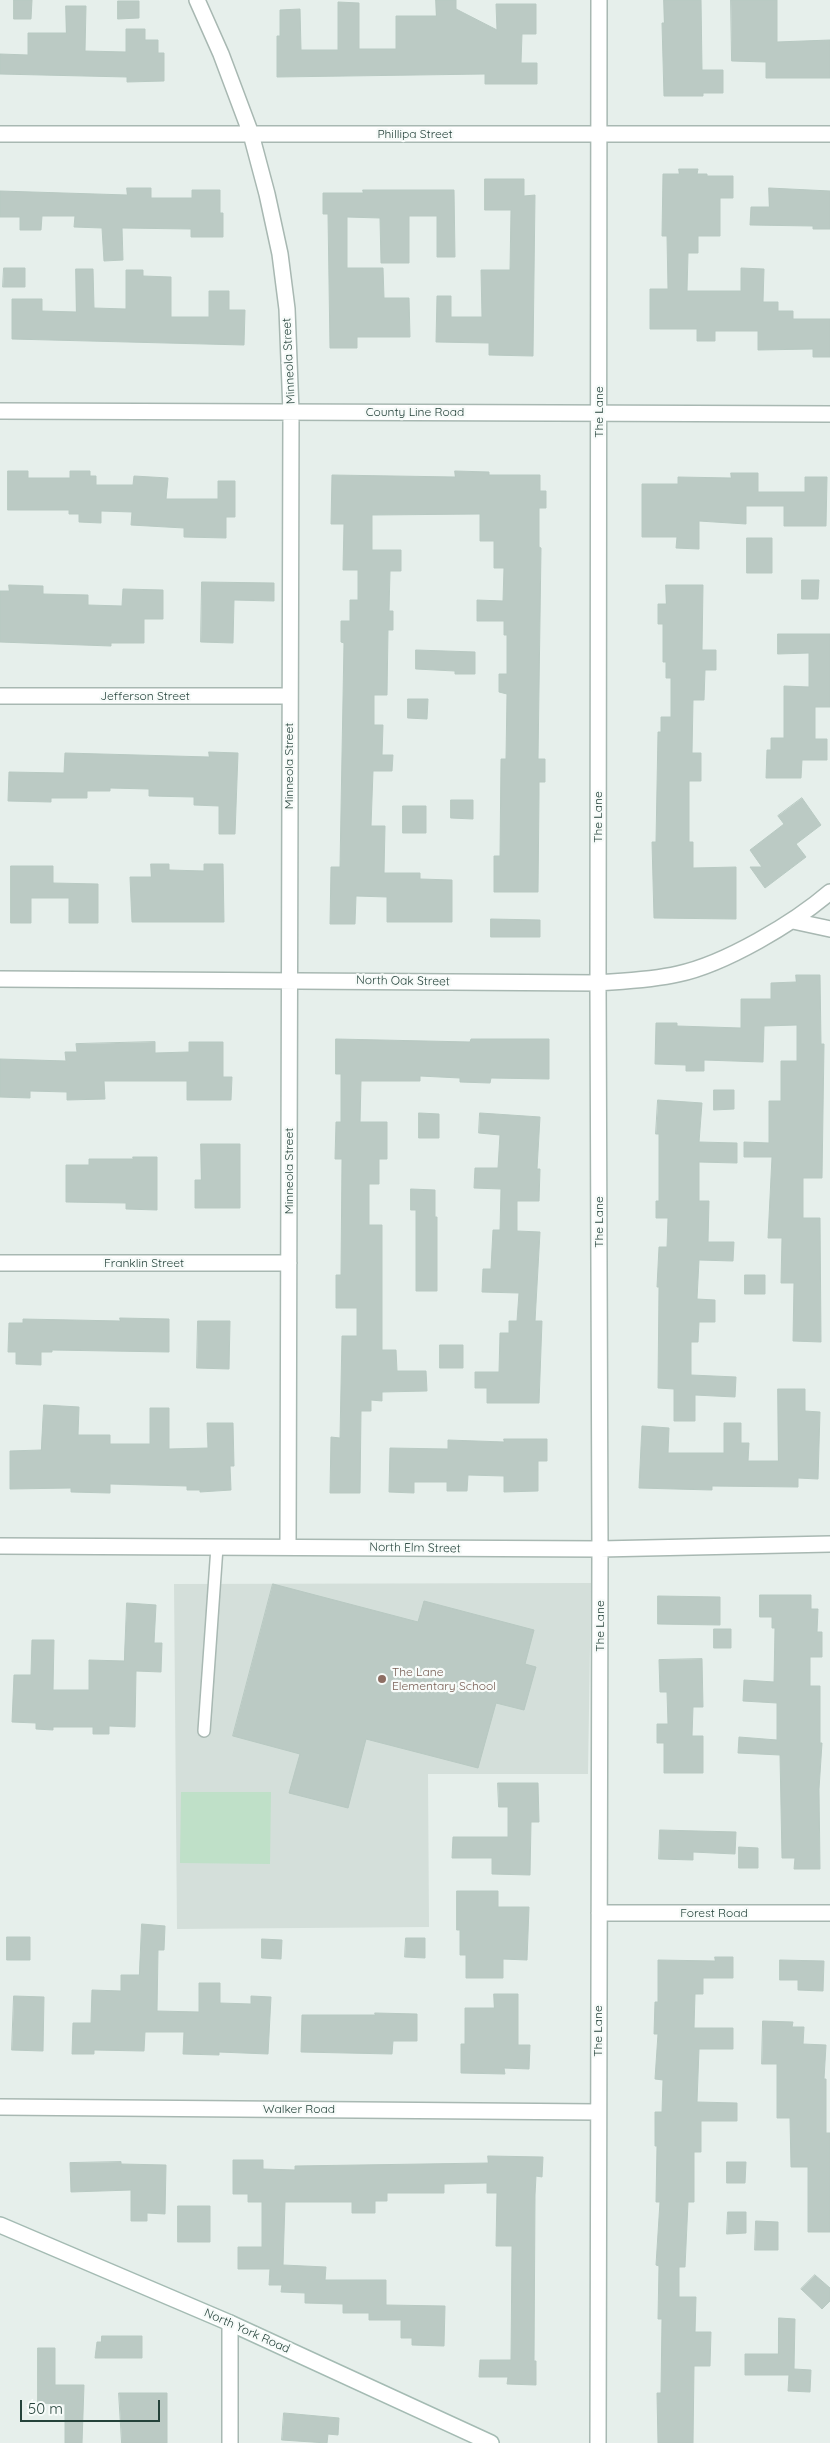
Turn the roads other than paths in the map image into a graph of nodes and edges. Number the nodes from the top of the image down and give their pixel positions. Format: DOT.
graph roads {
  1 [pos="197,0"];
  2 [pos="599,0"];
  3 [pos="0,134"];
  4 [pos="251,134"];
  5 [pos="600,134"];
  6 [pos="830,134"];
  7 [pos="0,412"];
  8 [pos="291,412"];
  9 [pos="599,413"];
  10 [pos="830,414"];
  11 [pos="0,696"];
  12 [pos="290,696"];
  13 [pos="830,892"];
  14 [pos="793,921"];
  15 [pos="830,929"];
  16 [pos="0,979"];
  17 [pos="289,979"];
  18 [pos="598,983"];
  19 [pos="0,1263"];
  20 [pos="289,1263"];
  21 [pos="830,1544"];
  22 [pos="0,1546"];
  23 [pos="288,1546"];
  24 [pos="217,1547"];
  25 [pos="600,1550"];
  26 [pos="204,1731"];
  27 [pos="599,1913"];
  28 [pos="830,1914"];
  29 [pos="0,2107"];
  30 [pos="597,2112"];
  31 [pos="0,2225"];
  32 [pos="230,2324"];
  33 [pos="230,2443"];
  34 [pos="491,2443"];
  35 [pos="598,2443"];
  1 -- 4 [label="street, Minneola Street"];
  2 -- 5 [label="street, The Lane"];
  3 -- 4 [label="street, Phillipa Street"];
  4 -- 5 [label="street, Phillipa Street"];
  4 -- 8 [label="street, Minneola Street"];
  5 -- 6 [label="street, Phillipa Street"];
  5 -- 9 [label="street, The Lane"];
  7 -- 8 [label="street, County Line Road"];
  8 -- 9 [label="street, County Line Road"];
  8 -- 12 [label="street, Minneola Street"];
  9 -- 10 [label="street, County Line Road"];
  9 -- 18 [label="street, The Lane"];
  11 -- 12 [label="street, Jefferson Street"];
  12 -- 17 [label="street, Minneola Street"];
  13 -- 14 [label="street, North Oak Street"];
  14 -- 15 [label="street"];
  14 -- 18 [label="street, North Oak Street"];
  16 -- 17 [label="street, North Oak Street"];
  17 -- 18 [label="street, North Oak Street"];
  17 -- 20 [label="street, Minneola Street"];
  18 -- 25 [label="street, The Lane"];
  19 -- 20 [label="street, Franklin Street"];
  20 -- 23 [label="street, Minneola Street"];
  21 -- 25 [label="street, North Elm Street"];
  22 -- 24 [label="street, North Elm Street"];
  23 -- 24 [label="street, North Elm Street"];
  23 -- 25 [label="street, North Elm Street"];
  24 -- 26 [label="lane"];
  25 -- 27 [label="street, The Lane"];
  27 -- 28 [label="street, Forest Road"];
  27 -- 30 [label="street, The Lane"];
  29 -- 30 [label="street, Walker Road"];
  30 -- 35 [label="street, The Lane"];
  31 -- 32 [label="street, North York Road"];
  32 -- 33 [label="street"];
  32 -- 34 [label="street, North York Road"];
}
